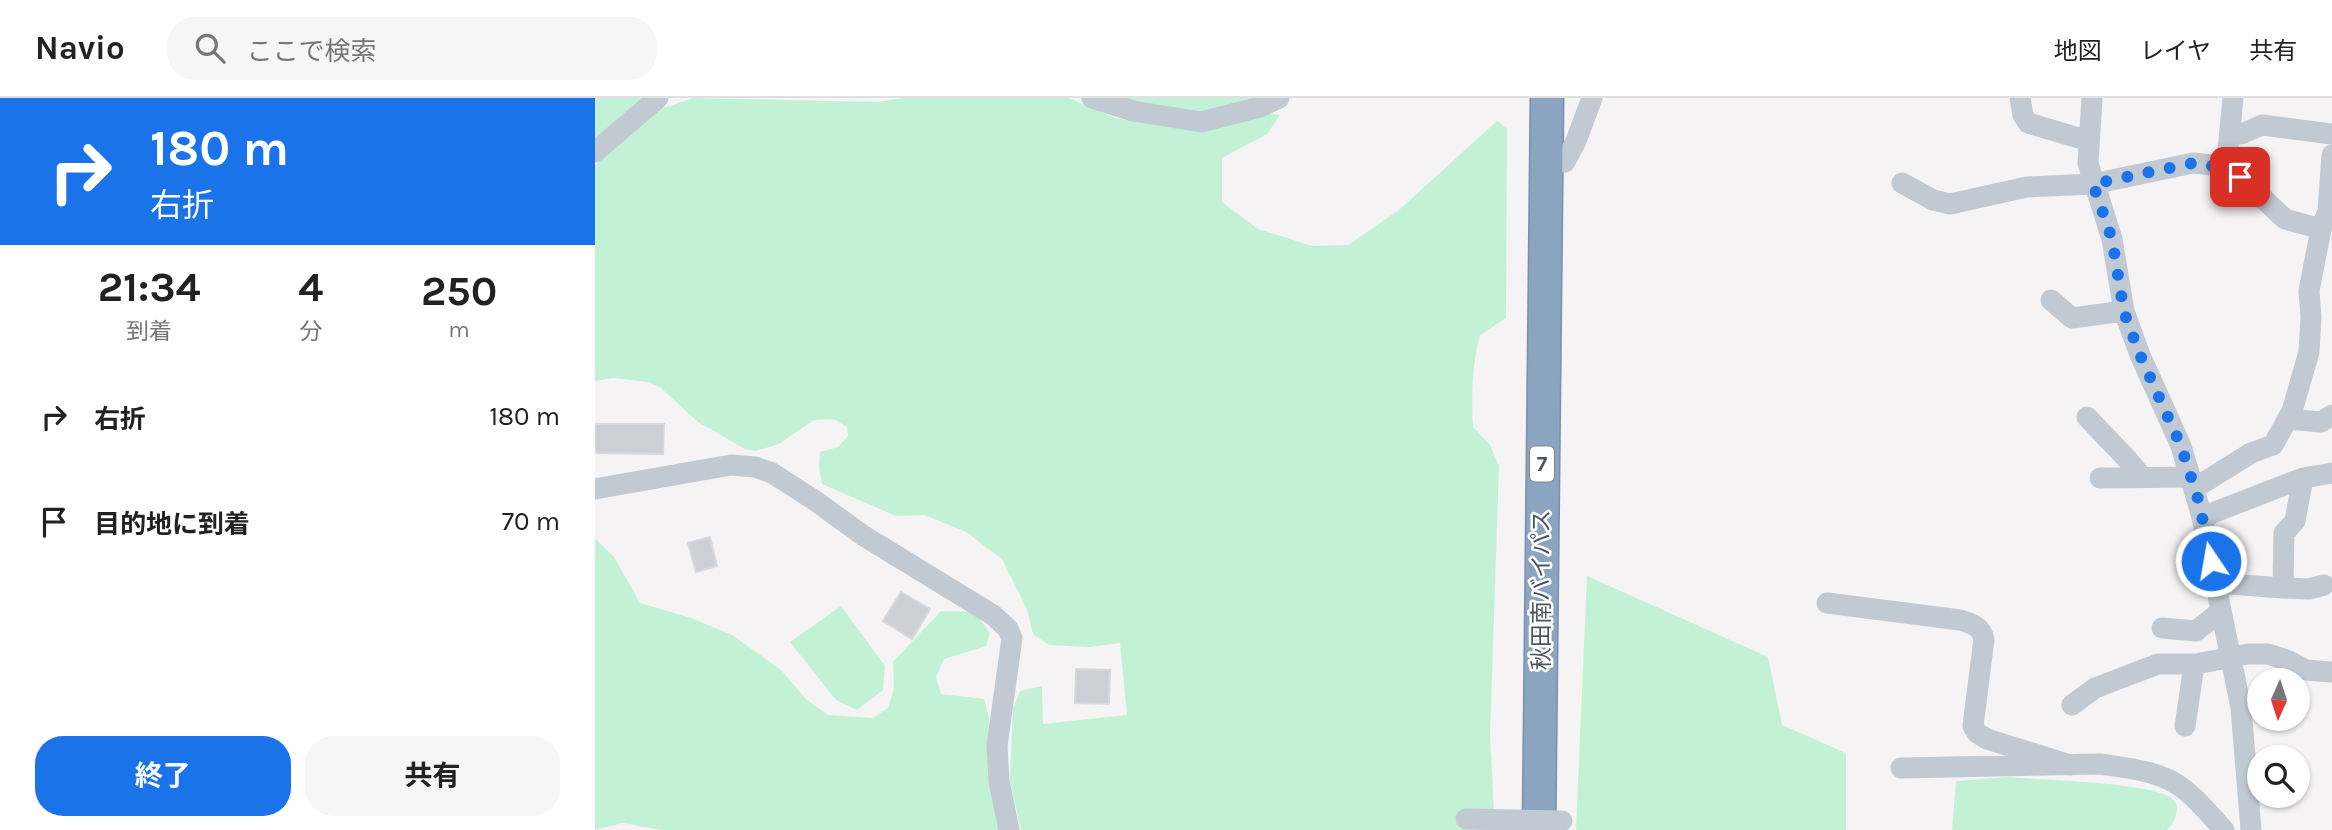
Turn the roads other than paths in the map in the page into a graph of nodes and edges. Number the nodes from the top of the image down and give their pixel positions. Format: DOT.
graph roads {
  1 [pos="658,98"];
  2 [pos="1092,98"];
  3 [pos="1279,98"];
  4 [pos="1547,98"];
  5 [pos="1592,98"];
  6 [pos="2020,98"];
  7 [pos="2092,98"];
  8 [pos="2233,98"];
  9 [pos="2332,134"];
  10 [pos="2231,135"];
  11 [pos="2089,141"];
  12 [pos="595,152"];
  13 [pos="1565,162"];
  14 [pos="2332,166"];
  15 [pos="2226,171"];
  16 [pos="1902,183"];
  17 [pos="2093,184"];
  18 [pos="2327,217"];
  19 [pos="2051,300"];
  20 [pos="2124,312"];
  21 [pos="2332,415"];
  22 [pos="2087,417"];
  23 [pos="2288,419"];
  24 [pos="2332,473"];
  25 [pos="2142,477"];
  26 [pos="2099,478"];
  27 [pos="2303,478"];
  28 [pos="2193,482"];
  29 [pos="595,489"];
  30 [pos="2202,517"];
  31 [pos="2215,583"];
  32 [pos="2324,585"];
  33 [pos="2283,588"];
  34 [pos="1827,603"];
  35 [pos="2221,611"];
  36 [pos="2162,628"];
  37 [pos="2231,658"];
  38 [pos="2196,664"];
  39 [pos="2332,672"];
  40 [pos="2072,705"];
  41 [pos="2185,726"];
  42 [pos="2070,765"];
  43 [pos="1901,768"];
  44 [pos="1467,819"];
  45 [pos="1551,825"];
  46 [pos="1009,830"];
  47 [pos="2224,830"];
  48 [pos="2251,830"];
  1 -- 12 [label="street"];
  2 -- 3 [label="street"];
  4 -- 45 [label="highway, 秋田南バイパス / 7"];
  5 -- 13 [label="street"];
  6 -- 11 [label="street"];
  7 -- 11 [label="street"];
  8 -- 10 [label="street"];
  9 -- 10 [label="street"];
  10 -- 15 [label="street"];
  11 -- 17 [label="street"];
  14 -- 18 [label="street"];
  15 -- 17 [label="street"];
  15 -- 18 [label="street"];
  16 -- 17 [label="street"];
  17 -- 20 [label="street"];
  18 -- 23 [label="street"];
  19 -- 20 [label="street"];
  20 -- 28 [label="street"];
  21 -- 23 [label="street"];
  22 -- 25 [label="street"];
  23 -- 28 [label="street"];
  24 -- 27 [label="street"];
  25 -- 26 [label="street"];
  25 -- 28 [label="street"];
  27 -- 30 [label="street"];
  27 -- 33 [label="street"];
  28 -- 30 [label="street"];
  29 -- 46 [label="street"];
  30 -- 31 [label="street"];
  31 -- 33 [label="street"];
  31 -- 35 [label="street"];
  32 -- 33 [label="street"];
  34 -- 42 [label="street"];
  35 -- 36 [label="street"];
  35 -- 37 [label="street"];
  37 -- 38 [label="street"];
  37 -- 39 [label="street"];
  37 -- 48 [label="street"];
  38 -- 40 [label="street"];
  38 -- 41 [label="street"];
  42 -- 43 [label="street"];
  42 -- 47 [label="street"];
  44 -- 45 [label="street, bridge"];
}
